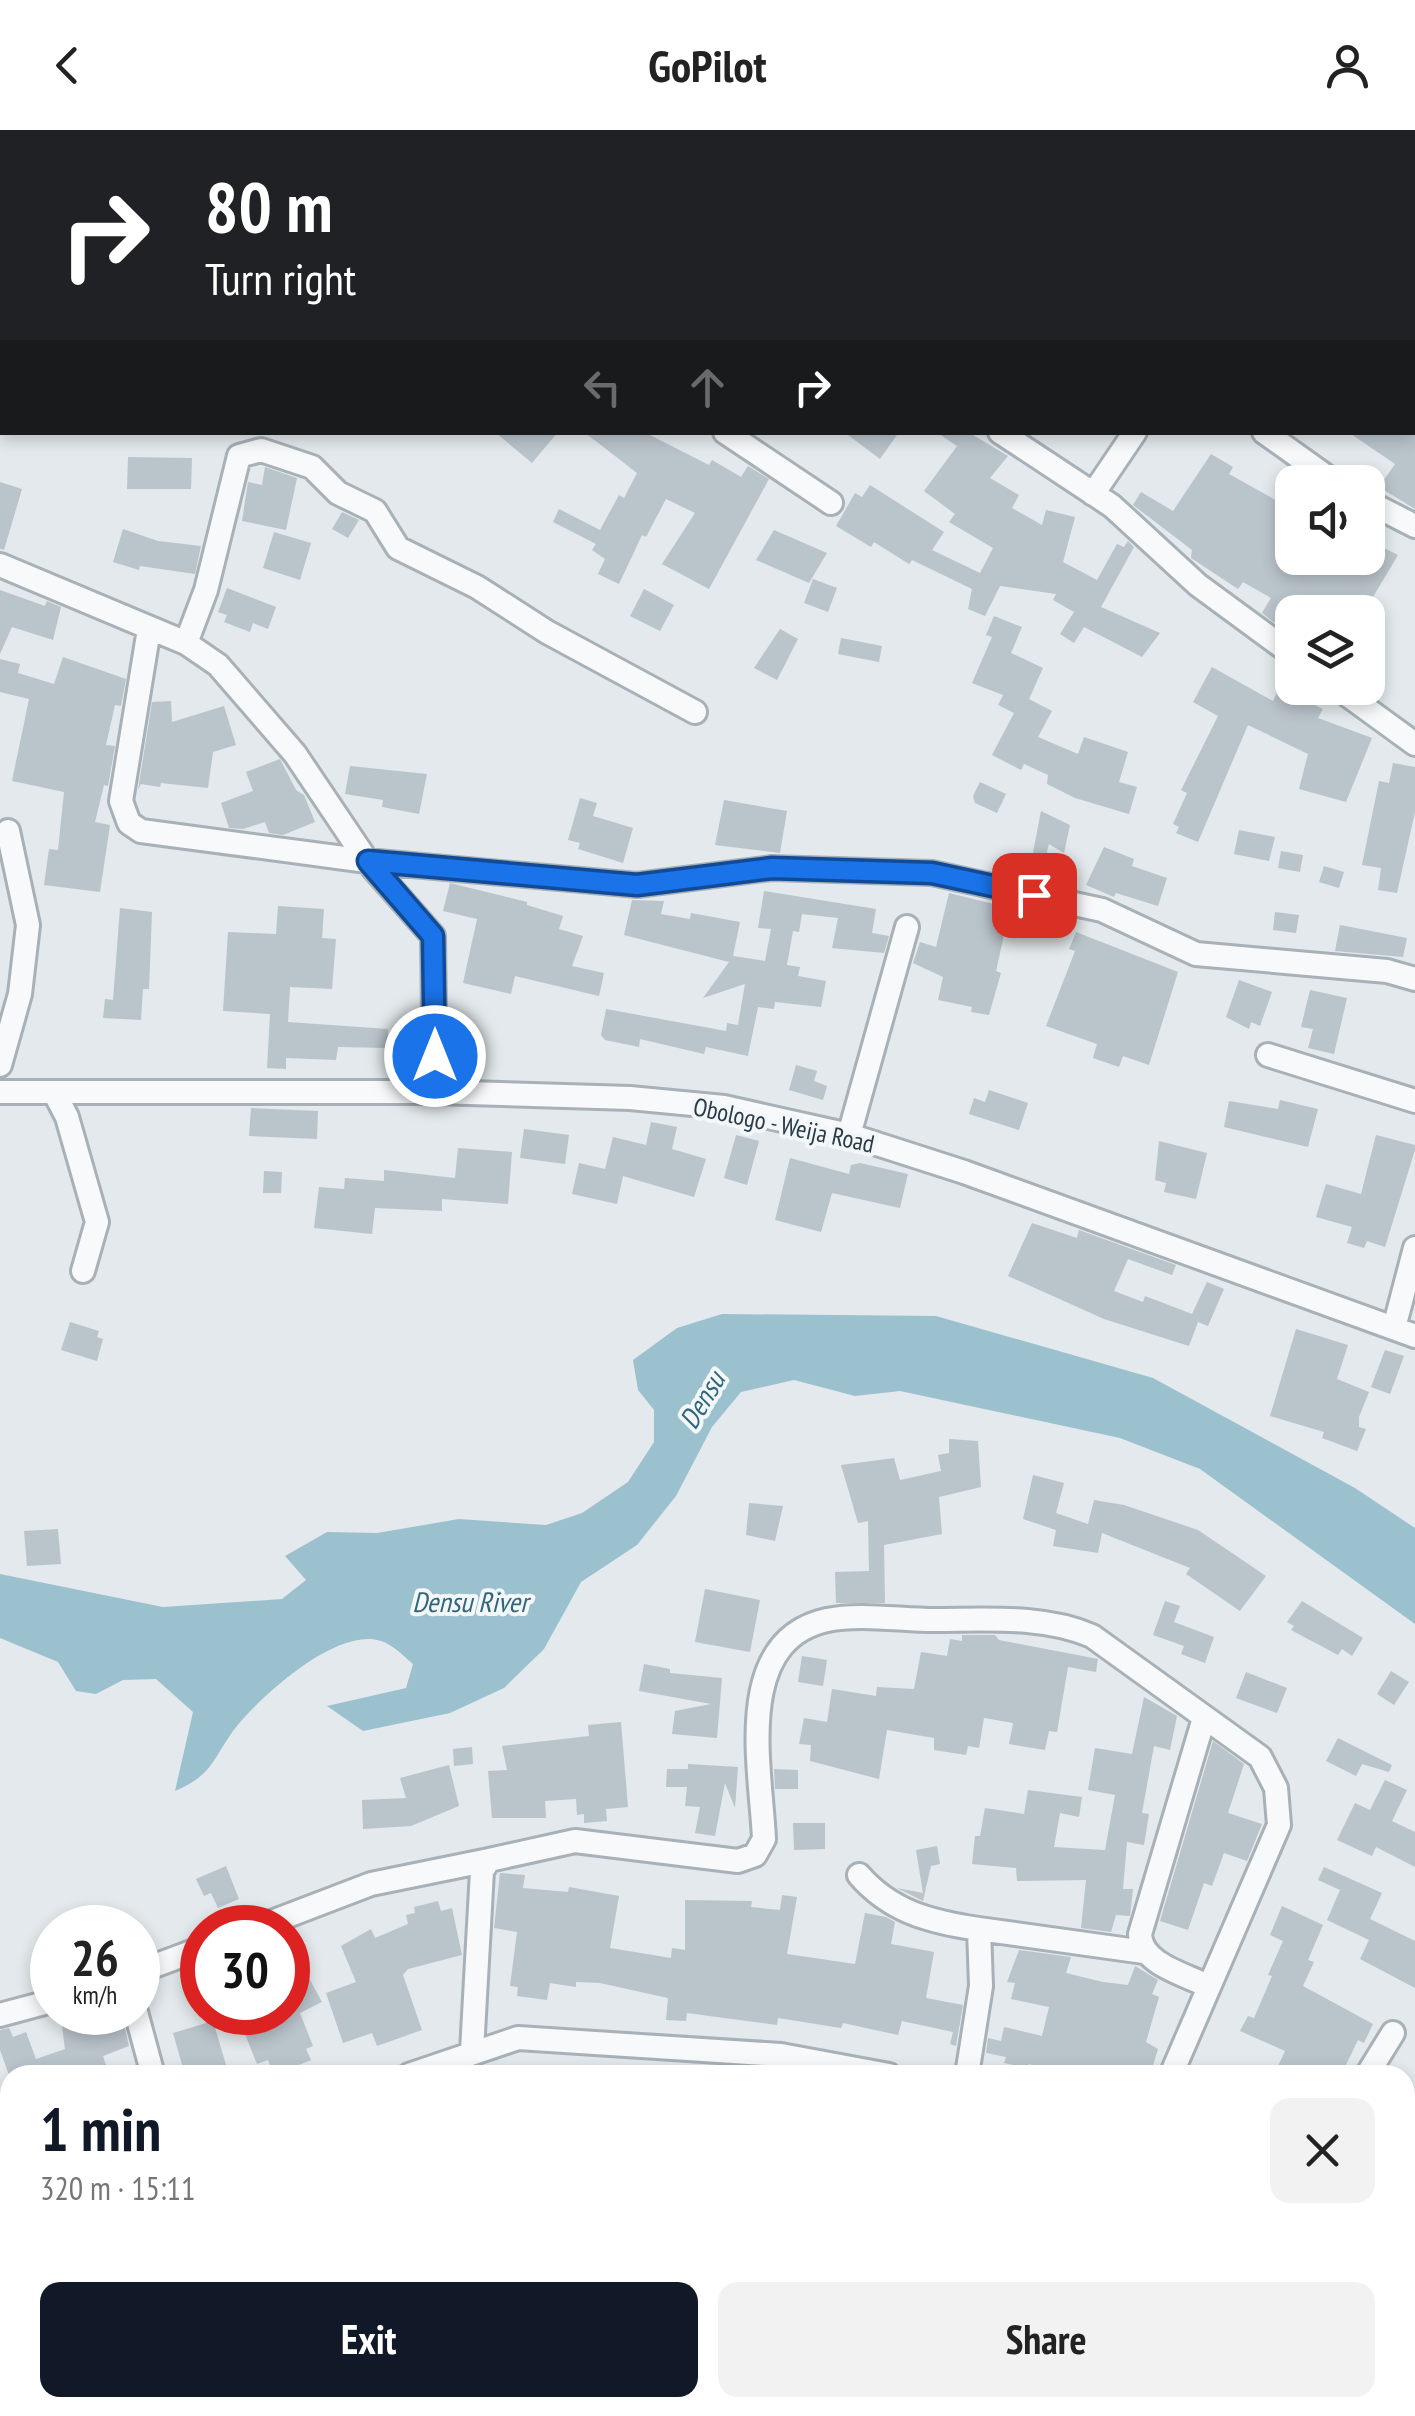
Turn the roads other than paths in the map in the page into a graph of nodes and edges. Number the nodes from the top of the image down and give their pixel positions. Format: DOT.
graph roads {
  1 [pos="729,435"];
  2 [pos="1004,435"];
  3 [pos="1134,435"];
  4 [pos="1268,435"];
  5 [pos="1310,465"];
  6 [pos="1092,494"];
  7 [pos="832,503"];
  8 [pos="1385,511"];
  9 [pos="1415,526"];
  10 [pos="0,565"];
  11 [pos="148,629"];
  12 [pos="1275,642"];
  13 [pos="186,643"];
  14 [pos="1361,705"];
  15 [pos="695,712"];
  16 [pos="1415,744"];
  17 [pos="8,831"];
  18 [pos="368,861"];
  19 [pos="907,928"];
  20 [pos="1415,979"];
  21 [pos="1268,1055"];
  22 [pos="0,1065"];
  23 [pos="2,1090"];
  24 [pos="54,1092"];
  25 [pos="435,1092"];
  26 [pos="1415,1101"];
  27 [pos="848,1135"];
  28 [pos="1415,1248"];
  29 [pos="84,1271"];
  30 [pos="1404,1332"];
  31 [pos="1204,1718"];
  32 [pos="489,1860"];
  33 [pos="859,1875"];
  34 [pos="310,1907"];
  35 [pos="979,1929"];
  36 [pos="1144,1952"];
  37 [pos="1208,1986"];
  38 [pos="30,2008"];
  39 [pos="0,2015"];
  40 [pos="1393,2033"];
  41 [pos="142,2035"];
  42 [pos="472,2051"];
  43 [pos="150,2065"];
  44 [pos="435,2065"];
  45 [pos="838,2065"];
  46 [pos="969,2065"];
  47 [pos="1175,2065"];
  48 [pos="1373,2065"];
  1 -- 7 [label="street"];
  2 -- 6 [label="street"];
  3 -- 6 [label="street"];
  4 -- 5 [label="street"];
  6 -- 12 [label="street"];
  8 -- 9 [label="street"];
  10 -- 11 [label="street"];
  11 -- 13 [label="street"];
  11 -- 18 [label="street"];
  13 -- 15 [label="street"];
  13 -- 18 [label="street"];
  14 -- 16 [label="street"];
  17 -- 22 [label="street"];
  18 -- 20 [label="street"];
  18 -- 25 [label="street"];
  19 -- 27 [label="street"];
  21 -- 26 [label="street"];
  23 -- 24 [label="street, Obologo - Weija Road"];
  24 -- 25 [label="street, Obologo - Weija Road"];
  24 -- 29 [label="street"];
  25 -- 27 [label="street, Obologo - Weija Road"];
  27 -- 30 [label="street, Obologo - Weija Road"];
  28 -- 30 [label="street"];
  31 -- 32 [label="street"];
  31 -- 36 [label="street"];
  31 -- 37 [label="street"];
  32 -- 34 [label="street"];
  32 -- 42 [label="street"];
  33 -- 35 [label="street"];
  35 -- 36 [label="street"];
  35 -- 46 [label="street"];
  36 -- 37 [label="street"];
  37 -- 47 [label="street"];
  38 -- 39 [label="street"];
  40 -- 48 [label="street"];
  41 -- 43 [label="street"];
  42 -- 44 [label="street"];
  42 -- 45 [label="street"];
}
